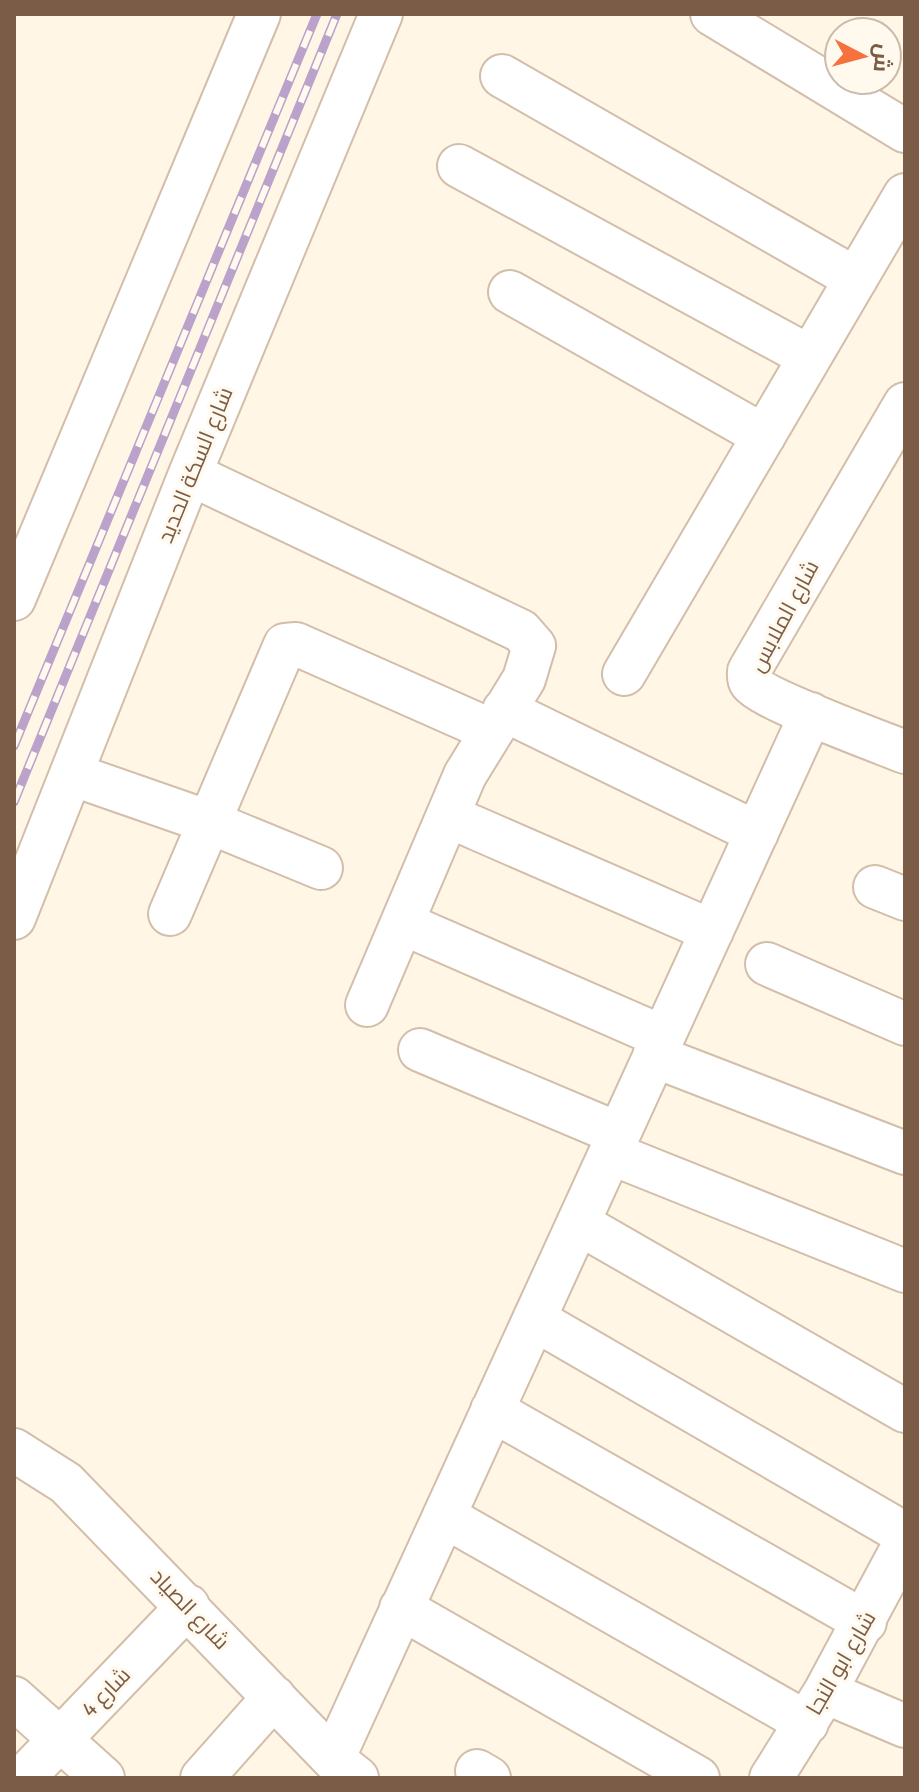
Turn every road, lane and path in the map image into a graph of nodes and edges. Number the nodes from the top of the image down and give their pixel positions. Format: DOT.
graph roads {
  1 [pos="259,14"];
  2 [pos="381,14"];
  3 [pos="721,17"];
  4 [pos="502,76"];
  5 [pos="905,131"];
  6 [pos="459,166"];
  7 [pos="905,195"];
  8 [pos="856,279"];
  9 [pos="510,292"];
  10 [pos="810,357"];
  11 [pos="905,404"];
  12 [pos="764,436"];
  13 [pos="190,474"];
  14 [pos="14,599"];
  15 [pos="624,674"];
  16 [pos="811,714"];
  17 [pos="497,720"];
  18 [pos="905,752"];
  19 [pos="71,774"];
  20 [pos="448,816"];
  21 [pos="209,822"];
  22 [pos="757,833"];
  23 [pos="321,868"];
  24 [pos="170,914"];
  25 [pos="14,918"];
  26 [pos="402,923"];
  27 [pos="712,931"];
  28 [pos="767,964"];
  29 [pos="367,1005"];
  30 [pos="905,1024"];
  31 [pos="659,1046"];
  32 [pos="420,1050"];
  33 [pos="614,1144"];
  34 [pos="905,1153"];
  35 [pos="578,1223"];
  36 [pos="905,1271"];
  37 [pos="534,1319"];
  38 [pos="492,1410"];
  39 [pos="905,1411"];
  40 [pos="14,1450"];
  41 [pos="444,1516"];
  42 [pos="905,1534"];
  43 [pos="905,1543"];
  44 [pos="188,1606"];
  45 [pos="401,1608"];
  46 [pos="883,1608"];
  47 [pos="274,1697"];
  48 [pos="14,1698"];
  49 [pos="816,1708"];
  50 [pos="905,1726"];
  51 [pos="61,1739"];
  52 [pos="345,1768"];
  53 [pos="23,1778"];
  54 [pos="103,1778"];
  55 [pos="202,1778"];
  56 [pos="698,1778"];
  57 [pos="771,1778"];
  1 -- 14 [label="street"];
  2 -- 13 [label="street, شارع السكة الحديد"];
  3 -- 5 [label="street"];
  4 -- 8 [label="street"];
  6 -- 10 [label="street"];
  7 -- 8 [label="street"];
  8 -- 10 [label="street"];
  9 -- 12 [label="street"];
  10 -- 12 [label="street"];
  11 -- 16 [label="street, شارع الملابس"];
  12 -- 15 [label="street"];
  13 -- 17 [label="street"];
  13 -- 19 [label="street, شارع السكة الحديد"];
  16 -- 18 [label="street, شارع الملابس"];
  16 -- 22 [label="street"];
  17 -- 20 [label="street"];
  17 -- 21 [label="street"];
  17 -- 22 [label="street"];
  19 -- 21 [label="street"];
  19 -- 25 [label="street, شارع السكة الحديد"];
  20 -- 26 [label="street"];
  20 -- 27 [label="street"];
  21 -- 23 [label="street"];
  21 -- 24 [label="street"];
  22 -- 27 [label="street"];
  26 -- 29 [label="street"];
  26 -- 31 [label="street"];
  27 -- 31 [label="street"];
  28 -- 30 [label="street"];
  31 -- 33 [label="street"];
  31 -- 34 [label="street"];
  32 -- 33 [label="street"];
  33 -- 35 [label="street"];
  33 -- 36 [label="street"];
  35 -- 37 [label="street"];
  35 -- 39 [label="street"];
  37 -- 38 [label="street"];
  37 -- 42 [label="street"];
  38 -- 41 [label="street"];
  38 -- 46 [label="street"];
  40 -- 44 [label="street, شارع الصياد"];
  41 -- 45 [label="street"];
  41 -- 49 [label="street"];
  43 -- 46 [label="street, شارع ابو النجا"];
  44 -- 47 [label="street, شارع الصياد"];
  44 -- 51 [label="street, شارع 4"];
  45 -- 52 [label="street"];
  45 -- 56 [label="street"];
  46 -- 49 [label="street, شارع ابو النجا"];
  47 -- 52 [label="street, شارع الصياد"];
  47 -- 55 [label="street"];
  48 -- 51 [label="street"];
  49 -- 50 [label="street"];
  49 -- 57 [label="street, شارع ابو النجا"];
  51 -- 53 [label="street, شارع 4"];
  51 -- 54 [label="street"];
}
